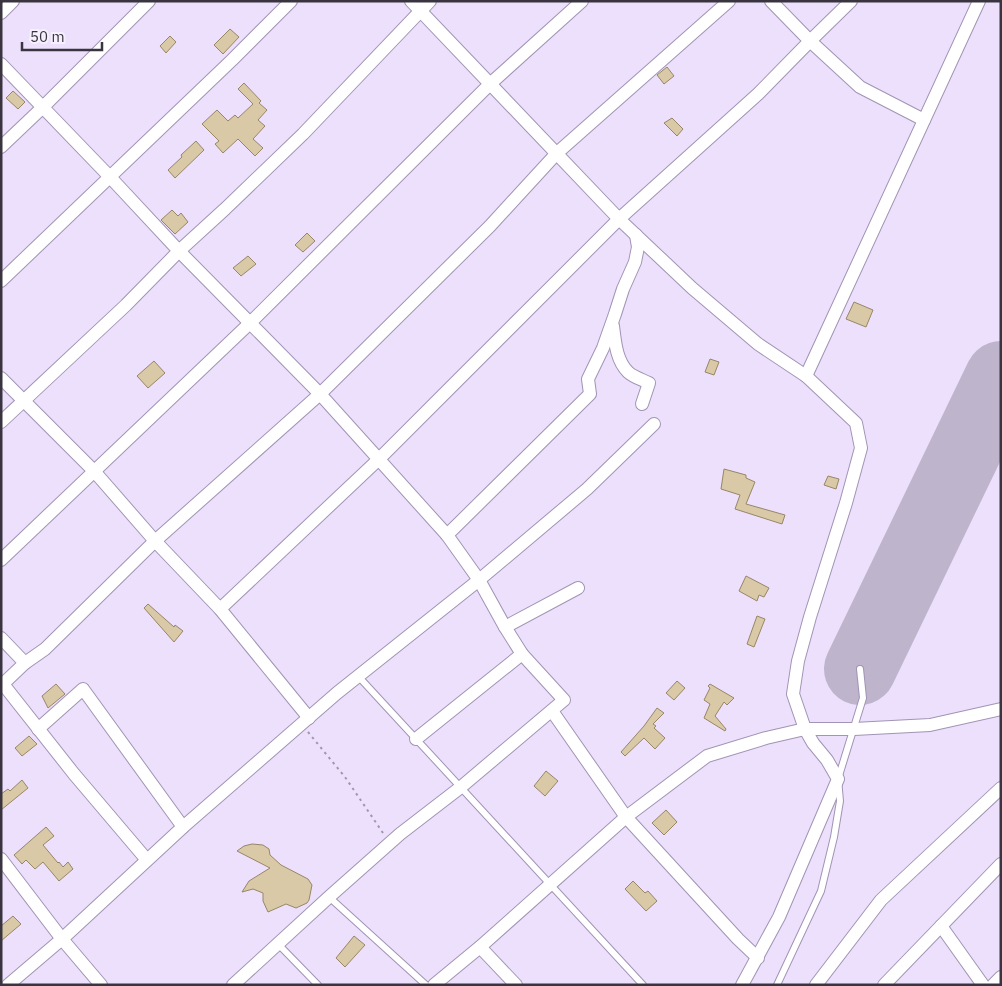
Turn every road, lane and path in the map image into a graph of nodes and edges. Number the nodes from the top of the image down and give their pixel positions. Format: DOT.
graph roads {
  1 [pos="13,1"];
  2 [pos="149,1"];
  3 [pos="291,1"];
  4 [pos="430,1"];
  5 [pos="582,1"];
  6 [pos="729,1"];
  7 [pos="771,1"];
  8 [pos="851,1"];
  9 [pos="979,1"];
  10 [pos="415,6"];
  11 [pos="1,13"];
  12 [pos="810,41"];
  13 [pos="1,64"];
  14 [pos="490,84"];
  15 [pos="42,108"];
  16 [pos="924,120"];
  17 [pos="1,147"];
  18 [pos="557,153"];
  19 [pos="110,177"];
  20 [pos="619,219"];
  21 [pos="636,235"];
  22 [pos="179,251"];
  23 [pos="1,281"];
  24 [pos="250,323"];
  25 [pos="612,323"];
  26 [pos="806,376"];
  27 [pos="1,378"];
  28 [pos="320,394"];
  29 [pos="24,401"];
  30 [pos="642,404"];
  31 [pos="1,422"];
  32 [pos="654,424"];
  33 [pos="379,459"];
  34 [pos="94,471"];
  35 [pos="447,535"];
  36 [pos="155,541"];
  37 [pos="1,560"];
  38 [pos="479,580"];
  39 [pos="578,588"];
  40 [pos="220,609"];
  41 [pos="505,627"];
  42 [pos="1,638"];
  43 [pos="522,654"];
  44 [pos="26,663"];
  45 [pos="860,669"];
  46 [pos="358,676"];
  47 [pos="1001,708"];
  48 [pos="552,710"];
  49 [pos="305,721"];
  50 [pos="38,728"];
  51 [pos="854,728"];
  52 [pos="805,729"];
  53 [pos="416,739"];
  54 [pos="838,779"];
  55 [pos="461,787"];
  56 [pos="1001,788"];
  57 [pos="626,817"];
  58 [pos="183,827"];
  59 [pos="390,843"];
  60 [pos="1,859"];
  61 [pos="147,860"];
  62 [pos="1001,864"];
  63 [pos="550,884"];
  64 [pos="329,897"];
  65 [pos="941,926"];
  66 [pos="62,939"];
  67 [pos="278,944"];
  68 [pos="480,947"];
  69 [pos="758,958"];
  70 [pos="1001,977"];
  71 [pos="8,985"];
  72 [pos="101,985"];
  73 [pos="233,985"];
  74 [pos="318,985"];
  75 [pos="426,985"];
  76 [pos="434,985"];
  77 [pos="516,985"];
  78 [pos="643,985"];
  79 [pos="742,985"];
  80 [pos="777,985"];
  81 [pos="816,985"];
  82 [pos="884,985"];
  83 [pos="983,985"];
  84 [pos="993,985"];
  1 -- 11 [label="street"];
  2 -- 15 [label="street"];
  3 -- 19 [label="street"];
  4 -- 10 [label="street"];
  5 -- 14 [label="street"];
  6 -- 18 [label="street"];
  7 -- 12 [label="street"];
  8 -- 12 [label="street"];
  9 -- 16 [label="street"];
  10 -- 14 [label="street"];
  10 -- 22 [label="street"];
  12 -- 16 [label="street"];
  12 -- 20 [label="street"];
  13 -- 15 [label="street"];
  14 -- 18 [label="street"];
  14 -- 24 [label="street"];
  15 -- 17 [label="street"];
  15 -- 19 [label="street"];
  16 -- 26 [label="street"];
  18 -- 20 [label="street"];
  18 -- 28 [label="street"];
  19 -- 22 [label="street"];
  19 -- 23 [label="street"];
  20 -- 21 [label="street"];
  20 -- 33 [label="street"];
  21 -- 25 [label="street"];
  21 -- 26 [label="street"];
  22 -- 24 [label="street"];
  22 -- 29 [label="street"];
  24 -- 28 [label="street"];
  24 -- 34 [label="street"];
  25 -- 30 [label="street"];
  25 -- 35 [label="street"];
  26 -- 52 [label="street"];
  27 -- 29 [label="street"];
  28 -- 33 [label="street"];
  28 -- 36 [label="street"];
  29 -- 31 [label="street"];
  29 -- 34 [label="street"];
  32 -- 38 [label="street"];
  33 -- 35 [label="street"];
  33 -- 40 [label="street"];
  34 -- 36 [label="street"];
  34 -- 37 [label="street"];
  35 -- 38 [label="street"];
  36 -- 40 [label="street"];
  36 -- 44 [label="street"];
  38 -- 41 [label="street"];
  38 -- 46 [label="street"];
  39 -- 41 [label="street"];
  40 -- 49 [label="street"];
  41 -- 43 [label="street"];
  42 -- 44 [label="street"];
  43 -- 48 [label="street"];
  43 -- 53 [label="street"];
  44 -- 50 [label="street"];
  45 -- 51 [label="lane"];
  46 -- 49 [label="street"];
  46 -- 53 [label="lane"];
  47 -- 51 [label="street"];
  48 -- 55 [label="street"];
  48 -- 57 [label="street"];
  49 -- 58 [label="street"];
  49 -- 59 [label="path"];
  50 -- 58 [label="street"];
  50 -- 61 [label="street"];
  51 -- 52 [label="street"];
  51 -- 54 [label="lane"];
  52 -- 54 [label="street"];
  52 -- 57 [label="street"];
  53 -- 55 [label="lane"];
  54 -- 69 [label="street"];
  54 -- 80 [label="lane"];
  55 -- 59 [label="street"];
  55 -- 63 [label="lane"];
  56 -- 81 [label="street"];
  57 -- 63 [label="street"];
  57 -- 69 [label="street"];
  58 -- 61 [label="street"];
  59 -- 64 [label="street"];
  60 -- 66 [label="street"];
  61 -- 66 [label="street"];
  62 -- 65 [label="street"];
  63 -- 68 [label="street"];
  63 -- 78 [label="lane"];
  64 -- 67 [label="street"];
  64 -- 75 [label="lane"];
  65 -- 82 [label="street"];
  65 -- 83 [label="street"];
  66 -- 71 [label="street"];
  66 -- 72 [label="street"];
  67 -- 73 [label="street"];
  67 -- 74 [label="lane"];
  68 -- 76 [label="street"];
  68 -- 77 [label="street"];
  69 -- 79 [label="street"];
  70 -- 84 [label="street"];
}
